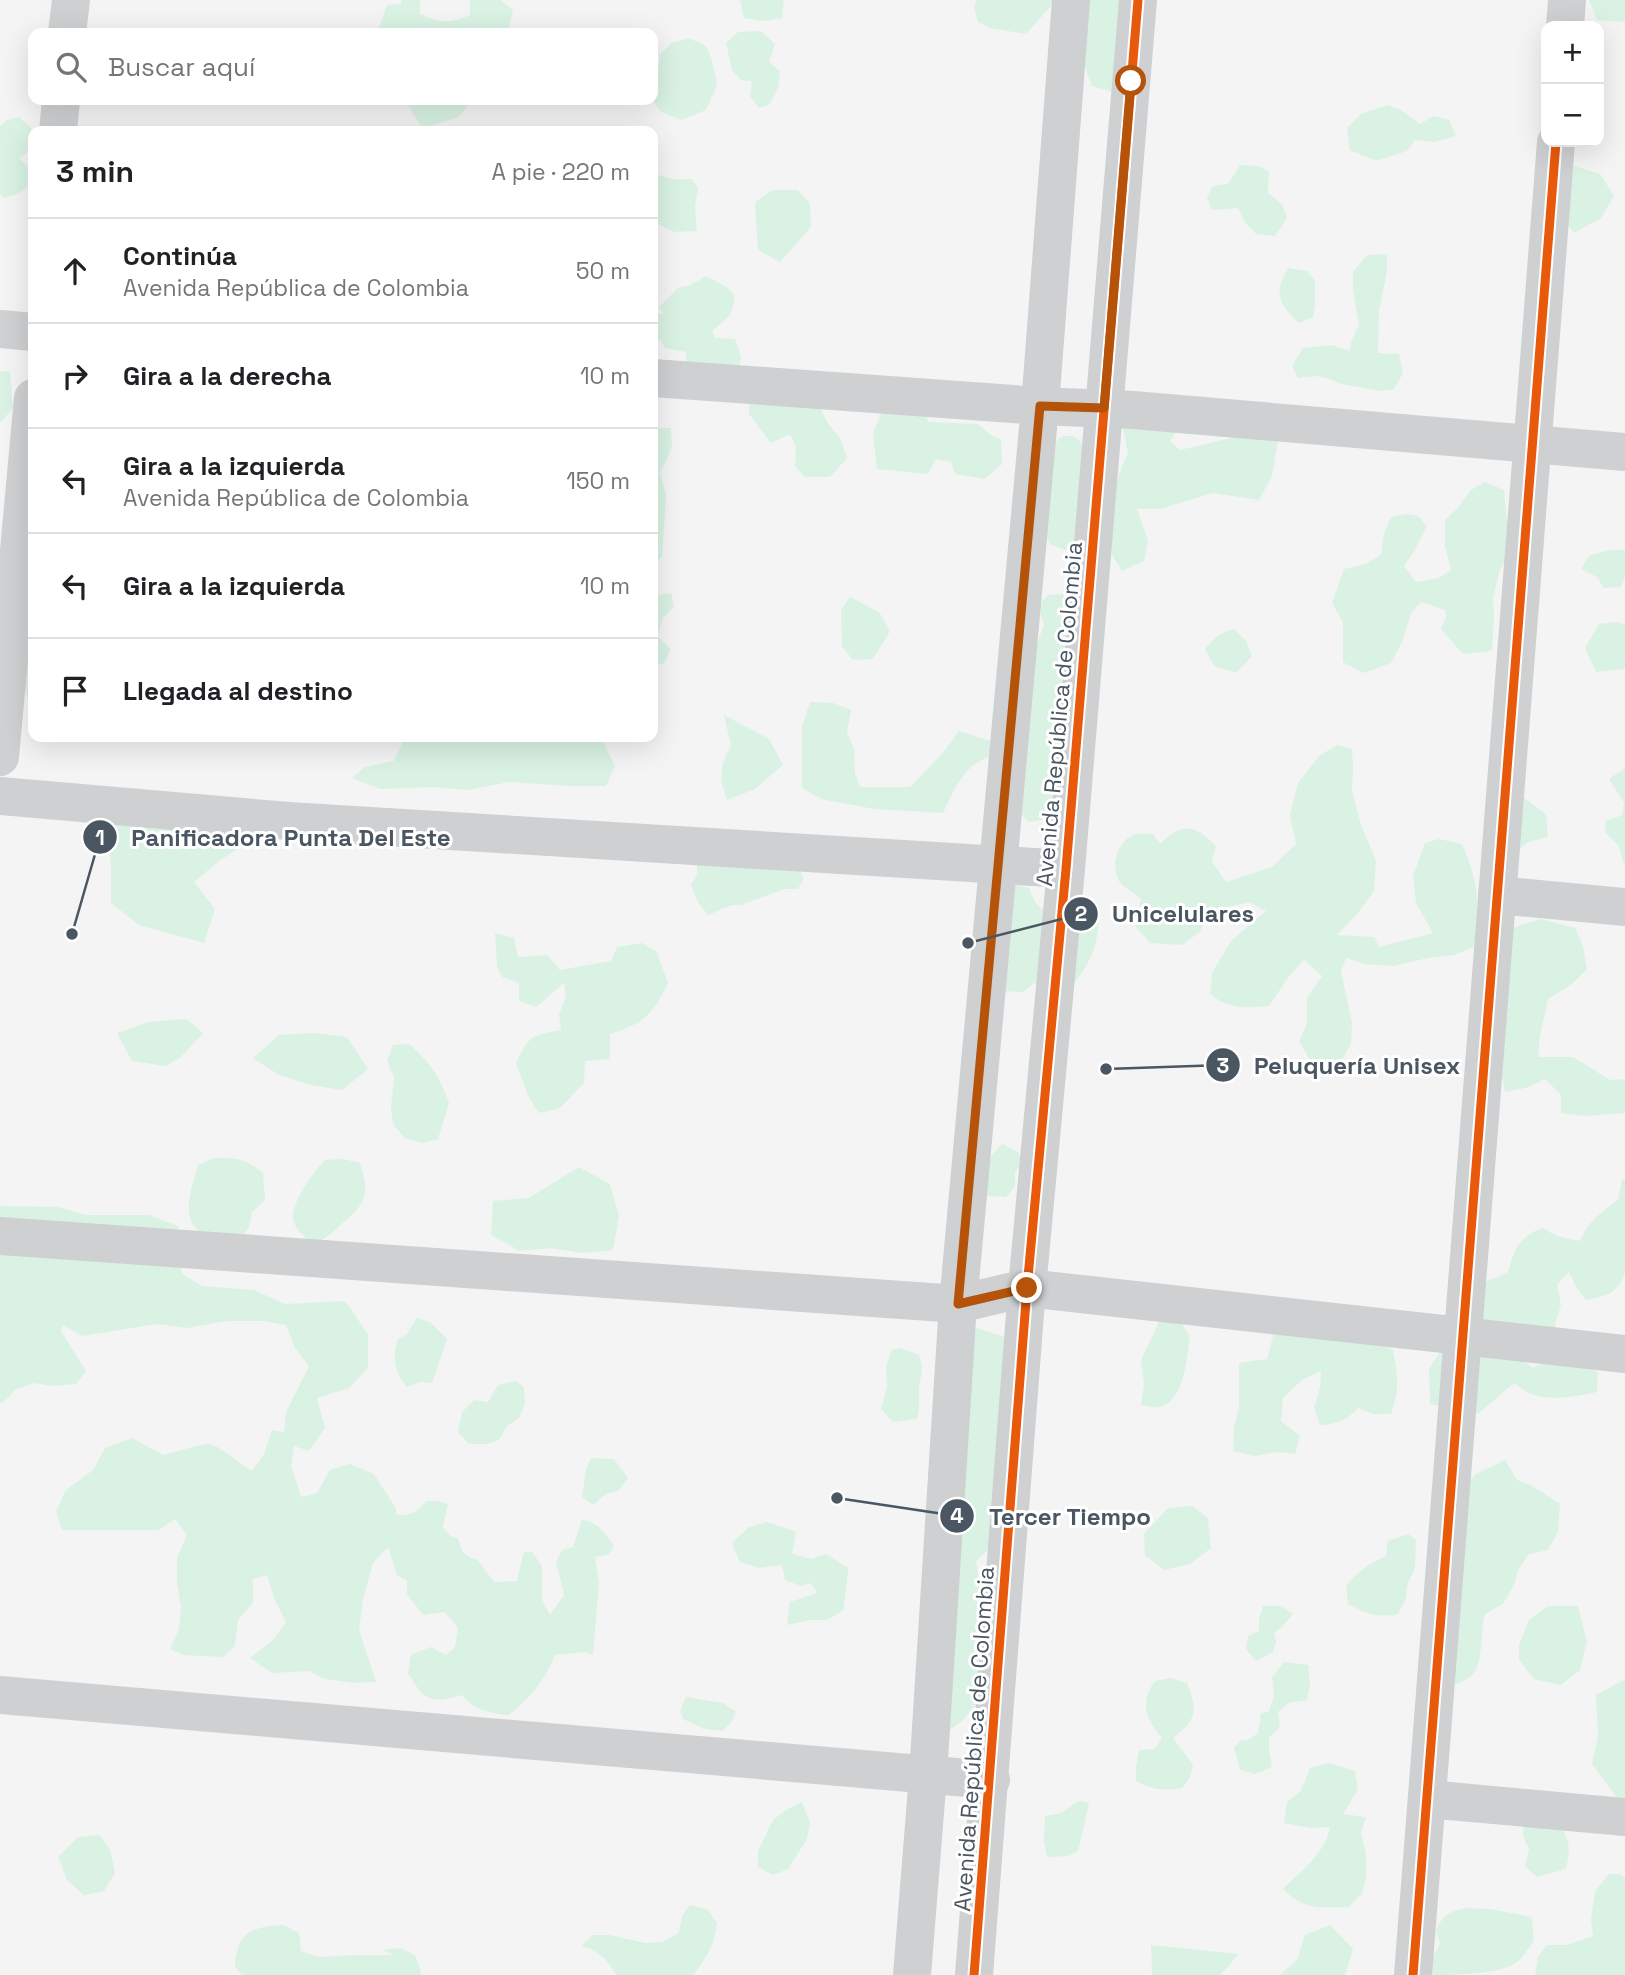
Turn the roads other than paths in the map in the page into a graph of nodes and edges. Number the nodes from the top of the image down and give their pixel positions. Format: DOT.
graph roads {
  1 [pos="71,0"];
  2 [pos="1071,0"];
  3 [pos="1138,0"];
  4 [pos="1567,0"];
  5 [pos="1565,21"];
  6 [pos="68,28"];
  7 [pos="61,105"];
  8 [pos="58,126"];
  9 [pos="1556,147"];
  10 [pos="0,329"];
  11 [pos="28,332"];
  12 [pos="658,379"];
  13 [pos="1040,406"];
  14 [pos="1104,408"];
  15 [pos="1533,444"];
  16 [pos="28,452"];
  17 [pos="1625,452"];
  18 [pos="0,757"];
  19 [pos="0,796"];
  20 [pos="997,865"];
  21 [pos="1066,869"];
  22 [pos="1497,895"];
  23 [pos="1625,907"];
  24 [pos="0,1236"];
  25 [pos="1027,1288"];
  26 [pos="958,1304"];
  27 [pos="1463,1338"];
  28 [pos="1625,1354"];
  29 [pos="0,1695"];
  30 [pos="928,1775"];
  31 [pos="990,1780"];
  32 [pos="1427,1799"];
  33 [pos="1625,1817"];
  34 [pos="912,1975"];
  35 [pos="974,1975"];
  36 [pos="1413,1975"];
  1 -- 6 [label="street"];
  2 -- 13 [label="street, Avenida República de Colombia"];
  3 -- 14 [label="street, Avenida República de Colombia"];
  4 -- 5 [label="street"];
  7 -- 8 [label="street"];
  9 -- 15 [label="street"];
  10 -- 11 [label="street"];
  12 -- 13 [label="street"];
  13 -- 14 [label="street"];
  13 -- 20 [label="street, Avenida República de Colombia"];
  14 -- 15 [label="street"];
  14 -- 21 [label="street, Avenida República de Colombia"];
  15 -- 17 [label="street"];
  15 -- 22 [label="street"];
  16 -- 18 [label="street"];
  19 -- 20 [label="street"];
  20 -- 21 [label="street"];
  20 -- 26 [label="street, Avenida República de Colombia"];
  21 -- 25 [label="street, Avenida República de Colombia"];
  22 -- 23 [label="street"];
  22 -- 27 [label="street"];
  24 -- 26 [label="street"];
  25 -- 26 [label="street"];
  25 -- 27 [label="street"];
  25 -- 31 [label="street, Avenida República de Colombia"];
  26 -- 30 [label="street, Avenida República de Colombia"];
  27 -- 28 [label="street"];
  27 -- 32 [label="street"];
  29 -- 30 [label="street"];
  30 -- 31 [label="street"];
  30 -- 34 [label="street, Avenida República de Colombia"];
  31 -- 35 [label="street, Avenida República de Colombia"];
  32 -- 33 [label="street"];
  32 -- 36 [label="street"];
}
